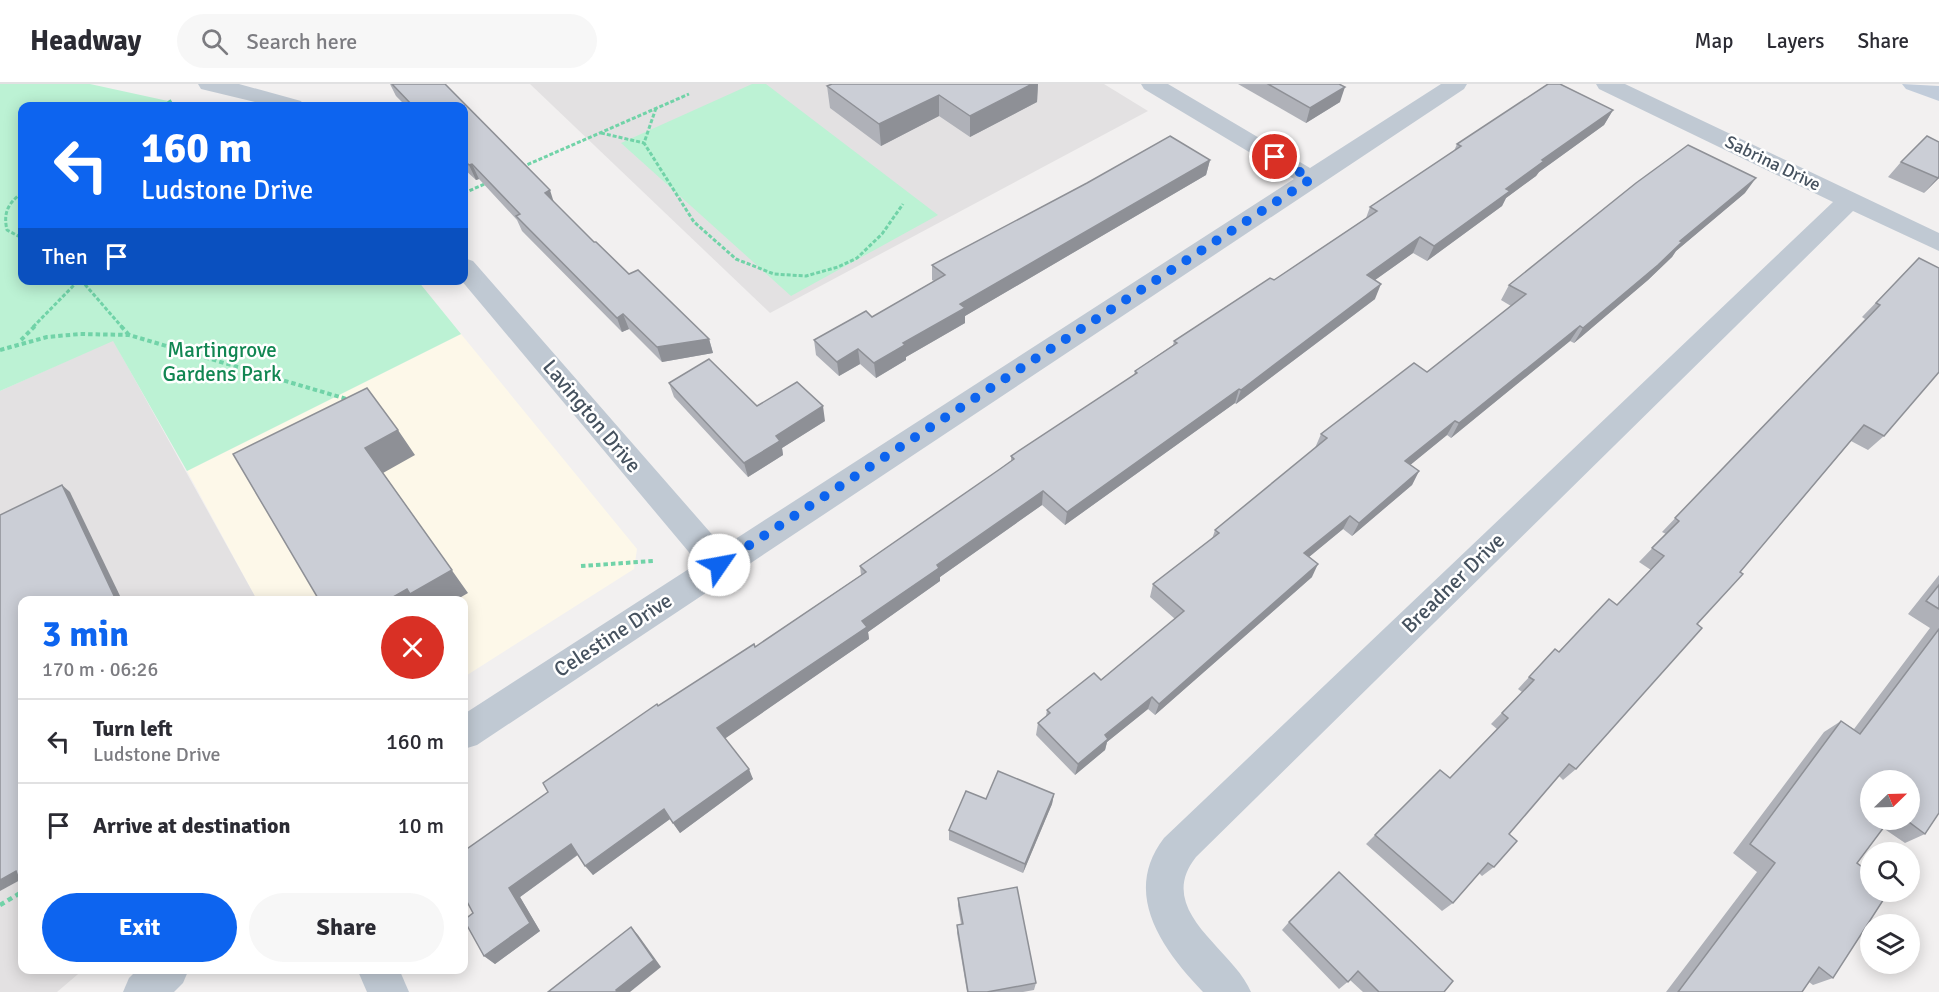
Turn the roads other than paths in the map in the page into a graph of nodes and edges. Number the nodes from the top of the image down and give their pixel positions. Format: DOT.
graph roads {
  1 [pos="209,84"];
  2 [pos="1152,84"];
  3 [pos="1455,84"];
  4 [pos="1607,84"];
  5 [pos="1914,84"];
  6 [pos="1939,94"];
  7 [pos="280,102"];
  8 [pos="1311,179"];
  9 [pos="1850,200"];
  10 [pos="1939,243"];
  11 [pos="468,272"];
  12 [pos="719,565"];
  13 [pos="468,730"];
  14 [pos="163,974"];
  15 [pos="380,974"];
  16 [pos="143,992"];
  17 [pos="389,992"];
  18 [pos="1231,992"];
  1 -- 7 [label="street"];
  2 -- 8 [label="street"];
  3 -- 8 [label="street, Celestine Drive"];
  4 -- 9 [label="street, Sabrina Drive"];
  5 -- 6 [label="main road"];
  8 -- 12 [label="street, Celestine Drive"];
  9 -- 10 [label="street, Sabrina Drive"];
  9 -- 18 [label="street, Breadner Drive"];
  11 -- 12 [label="street, Lavington Drive"];
  12 -- 13 [label="street, Celestine Drive"];
  14 -- 16 [label="street"];
  15 -- 17 [label="street"];
}
